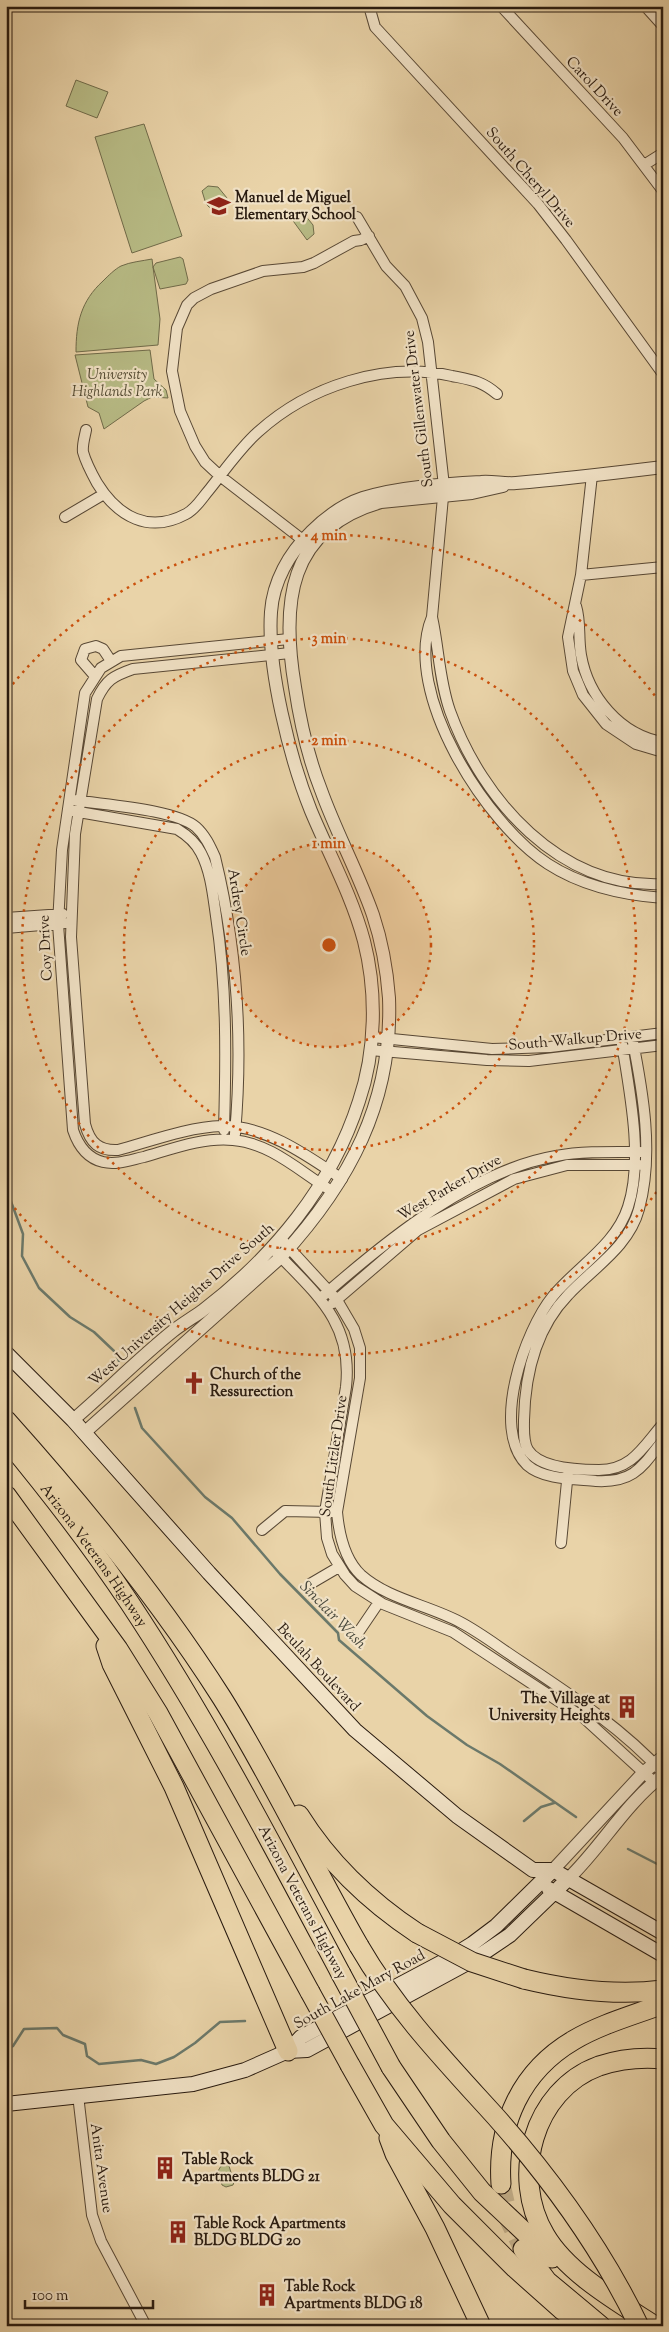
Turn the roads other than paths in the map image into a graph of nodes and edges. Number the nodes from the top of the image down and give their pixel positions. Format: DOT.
graph roads {
  1 [pos="369,6"];
  2 [pos="501,6"];
  3 [pos="645,6"];
  4 [pos="663,26"];
  5 [pos="663,153"];
  6 [pos="644,165"];
  7 [pos="663,191"];
  8 [pos="357,217"];
  9 [pos="369,236"];
  10 [pos="432,371"];
  11 [pos="663,374"];
  12 [pos="497,394"];
  13 [pos="86,430"];
  14 [pos="663,467"];
  15 [pos="592,475"];
  16 [pos="220,476"];
  17 [pos="444,491"];
  18 [pos="104,494"];
  19 [pos="65,517"];
  20 [pos="308,543"];
  21 [pos="663,567"];
  22 [pos="581,575"];
  23 [pos="576,606"];
  24 [pos="432,617"];
  25 [pos="289,639"];
  26 [pos="272,640"];
  27 [pos="290,653"];
  28 [pos="273,654"];
  29 [pos="111,660"];
  30 [pos="94,675"];
  31 [pos="663,742"];
  32 [pos="663,752"];
  33 [pos="68,804"];
  34 [pos="80,806"];
  35 [pos="563,858"];
  36 [pos="556,869"];
  37 [pos="663,884"];
  38 [pos="663,898"];
  39 [pos="6,918"];
  40 [pos="58,919"];
  41 [pos="71,919"];
  42 [pos="6,928"];
  43 [pos="663,1033"];
  44 [pos="372,1037"];
  45 [pos="632,1037"];
  46 [pos="387,1038"];
  47 [pos="621,1038"];
  48 [pos="663,1045"];
  49 [pos="634,1049"];
  50 [pos="370,1050"];
  51 [pos="623,1050"];
  52 [pos="386,1052"];
  53 [pos="224,1126"];
  54 [pos="236,1128"];
  55 [pos="224,1140"];
  56 [pos="235,1140"];
  57 [pos="100,1149"];
  58 [pos="634,1152"];
  59 [pos="646,1152"];
  60 [pos="98,1160"];
  61 [pos="634,1165"];
  62 [pos="645,1165"];
  63 [pos="329,1170"];
  64 [pos="342,1179"];
  65 [pos="320,1184"];
  66 [pos="334,1192"];
  67 [pos="281,1248"];
  68 [pos="329,1290"];
  69 [pos="319,1298"];
  70 [pos="337,1300"];
  71 [pos="327,1309"];
  72 [pos="6,1353"];
  73 [pos="6,1420"];
  74 [pos="73,1420"];
  75 [pos="663,1424"];
  76 [pos="84,1432"];
  77 [pos="6,1438"];
  78 [pos="658,1445"];
  79 [pos="568,1473"];
  80 [pos="6,1495"];
  81 [pos="325,1512"];
  82 [pos="337,1512"];
  83 [pos="262,1530"];
  84 [pos="561,1543"];
  85 [pos="339,1567"];
  86 [pos="310,1584"];
  87 [pos="379,1602"];
  88 [pos="98,1621"];
  89 [pos="358,1633"];
  90 [pos="250,1748"];
  91 [pos="657,1771"];
  92 [pos="533,1870"];
  93 [pos="553,1870"];
  94 [pos="569,1878"];
  95 [pos="540,1883"];
  96 [pos="549,1897"];
  97 [pos="663,1933"];
  98 [pos="663,1954"];
  99 [pos="663,1990"];
  100 [pos="655,2007"];
  101 [pos="288,2051"];
  102 [pos="663,2059"];
  103 [pos="78,2095"];
  104 [pos="6,2104"];
  105 [pos="384,2125"];
  106 [pos="501,2184"];
  107 [pos="522,2249"];
  108 [pos="144,2325"];
  109 [pos="481,2326"];
  110 [pos="584,2326"];
  111 [pos="601,2326"];
  112 [pos="639,2326"];
  113 [pos="643,2326"];
  114 [pos="655,2326"];
  1 -- 11 [label="street, South Cheryl Drive"];
  2 -- 6 [label="street, Carol Drive"];
  3 -- 4 [label="street"];
  5 -- 6 [label="street"];
  6 -- 7 [label="street, Carol Drive"];
  8 -- 9 [label="street, South Gillenwater Drive"];
  9 -- 10 [label="street, South Gillenwater Drive"];
  9 -- 16 [label="street"];
  10 -- 12 [label="street"];
  10 -- 16 [label="street"];
  10 -- 17 [label="street, South Gillenwater Drive"];
  13 -- 18 [label="street"];
  14 -- 15 [label="street, West University Heights Drive South"];
  15 -- 17 [label="street, West University Heights Drive South"];
  15 -- 22 [label="street"];
  16 -- 18 [label="street"];
  16 -- 20 [label="street"];
  17 -- 20 [label="street, West University Heights Drive South"];
  17 -- 24 [label="street, South Gillenwater Drive"];
  18 -- 19 [label="street"];
  20 -- 25 [label="street, West University Heights Drive South"];
  20 -- 26 [label="street, West University Heights Drive South"];
  21 -- 22 [label="street"];
  22 -- 23 [label="street"];
  23 -- 31 [label="street"];
  23 -- 32 [label="street"];
  24 -- 35 [label="street, South Gillenwater Drive"];
  24 -- 36 [label="street, South Gillenwater Drive"];
  25 -- 26 [label="street, Coy Drive"];
  25 -- 27 [label="street, West University Heights Drive South"];
  26 -- 28 [label="street, West University Heights Drive South"];
  26 -- 29 [label="street, Coy Drive"];
  27 -- 28 [label="street, Coy Drive"];
  27 -- 46 [label="street, West University Heights Drive South"];
  28 -- 34 [label="street, Coy Drive"];
  28 -- 44 [label="street, West University Heights Drive South"];
  29 -- 30 [label="street, Coy Drive"];
  29 -- 30 [label="street"];
  30 -- 33 [label="street, Coy Drive"];
  33 -- 34 [label="street, Ardrey Circle"];
  33 -- 40 [label="street, Coy Drive"];
  34 -- 41 [label="street, Coy Drive"];
  34 -- 53 [label="street, Ardrey Circle"];
  34 -- 54 [label="street, Ardrey Circle"];
  35 -- 36 [label="street"];
  35 -- 37 [label="street, South Gillenwater Drive"];
  36 -- 38 [label="street, South Gillenwater Drive"];
  39 -- 40 [label="street"];
  40 -- 41 [label="street"];
  40 -- 42 [label="street"];
  40 -- 60 [label="street, Coy Drive"];
  41 -- 57 [label="street, Coy Drive"];
  43 -- 45 [label="street, South Walkup Drive"];
  44 -- 46 [label="street, South Walkup Drive"];
  44 -- 50 [label="street, West University Heights Drive South"];
  45 -- 47 [label="street, South Walkup Drive"];
  45 -- 49 [label="street"];
  46 -- 47 [label="street, South Walkup Drive"];
  46 -- 52 [label="street, West University Heights Drive South"];
  47 -- 51 [label="street"];
  48 -- 49 [label="street, South Walkup Drive"];
  49 -- 51 [label="street, South Walkup Drive"];
  49 -- 59 [label="street"];
  50 -- 52 [label="street, South Walkup Drive"];
  50 -- 63 [label="street, West University Heights Drive South"];
  51 -- 52 [label="street, South Walkup Drive"];
  51 -- 58 [label="street"];
  52 -- 64 [label="street, West University Heights Drive South"];
  53 -- 54 [label="street"];
  53 -- 55 [label="street, Ardrey Circle"];
  53 -- 57 [label="street"];
  54 -- 56 [label="street, Ardrey Circle"];
  54 -- 63 [label="street"];
  55 -- 56 [label="street"];
  55 -- 60 [label="street"];
  56 -- 65 [label="street"];
  57 -- 60 [label="street"];
  58 -- 59 [label="street, West Parker Drive"];
  58 -- 61 [label="street"];
  58 -- 68 [label="street, West Parker Drive"];
  59 -- 62 [label="street"];
  61 -- 62 [label="street, West Parker Drive"];
  61 -- 70 [label="street, West Parker Drive"];
  61 -- 79 [label="street"];
  62 -- 79 [label="street"];
  63 -- 64 [label="street"];
  63 -- 65 [label="street, West University Heights Drive South"];
  64 -- 66 [label="street, West University Heights Drive South"];
  65 -- 66 [label="street"];
  65 -- 67 [label="street, West University Heights Drive South"];
  66 -- 67 [label="street, West University Heights Drive South"];
  67 -- 68 [label="street, South Litzler Drive"];
  67 -- 69 [label="street, South Litzler Drive"];
  67 -- 74 [label="street, West University Heights Drive South"];
  67 -- 76 [label="street, West University Heights Drive South"];
  68 -- 69 [label="street, West Parker Drive"];
  68 -- 70 [label="street, South Litzler Drive"];
  69 -- 71 [label="street, South Litzler Drive"];
  70 -- 71 [label="street, West Parker Drive"];
  70 -- 82 [label="street, South Litzler Drive"];
  71 -- 81 [label="street, South Litzler Drive"];
  72 -- 74 [label="main road, Beulah Boulevard"];
  73 -- 90 [label="highway"];
  74 -- 76 [label="main road, Beulah Boulevard"];
  75 -- 78 [label="street"];
  76 -- 92 [label="main road, Beulah Boulevard"];
  77 -- 113 [label="highway, Arizona Veterans Highway, bridge"];
  78 -- 79 [label="street"];
  79 -- 84 [label="street"];
  80 -- 88 [label="highway"];
  81 -- 82 [label="street"];
  81 -- 83 [label="street"];
  81 -- 85 [label="street, South Litzler Drive"];
  82 -- 91 [label="street, South Litzler Drive"];
  85 -- 86 [label="street"];
  85 -- 87 [label="street, South Litzler Drive"];
  87 -- 89 [label="street"];
  87 -- 91 [label="street, South Litzler Drive"];
  88 -- 101 [label="highway"];
  88 -- 105 [label="highway, bridge"];
  90 -- 99 [label="highway, bridge"];
  90 -- 112 [label="highway, bridge"];
  91 -- 93 [label="street"];
  91 -- 94 [label="street"];
  92 -- 93 [label="main road"];
  92 -- 95 [label="main road"];
  93 -- 94 [label="main road"];
  93 -- 95 [label="main road, South Lake Mary Road"];
  94 -- 96 [label="main road, South Lake Mary Road"];
  94 -- 97 [label="main road"];
  95 -- 96 [label="main road"];
  95 -- 101 [label="main road, South Lake Mary Road"];
  96 -- 98 [label="main road"];
  96 -- 101 [label="main road, South Lake Mary Road"];
  100 -- 106 [label="highway"];
  101 -- 103 [label="main road, South Lake Mary Road"];
  102 -- 114 [label="highway"];
  103 -- 104 [label="main road, South Lake Mary Road"];
  103 -- 108 [label="street, Anita Avenue"];
  105 -- 109 [label="highway"];
  105 -- 110 [label="highway"];
  107 -- 111 [label="highway"];
}
